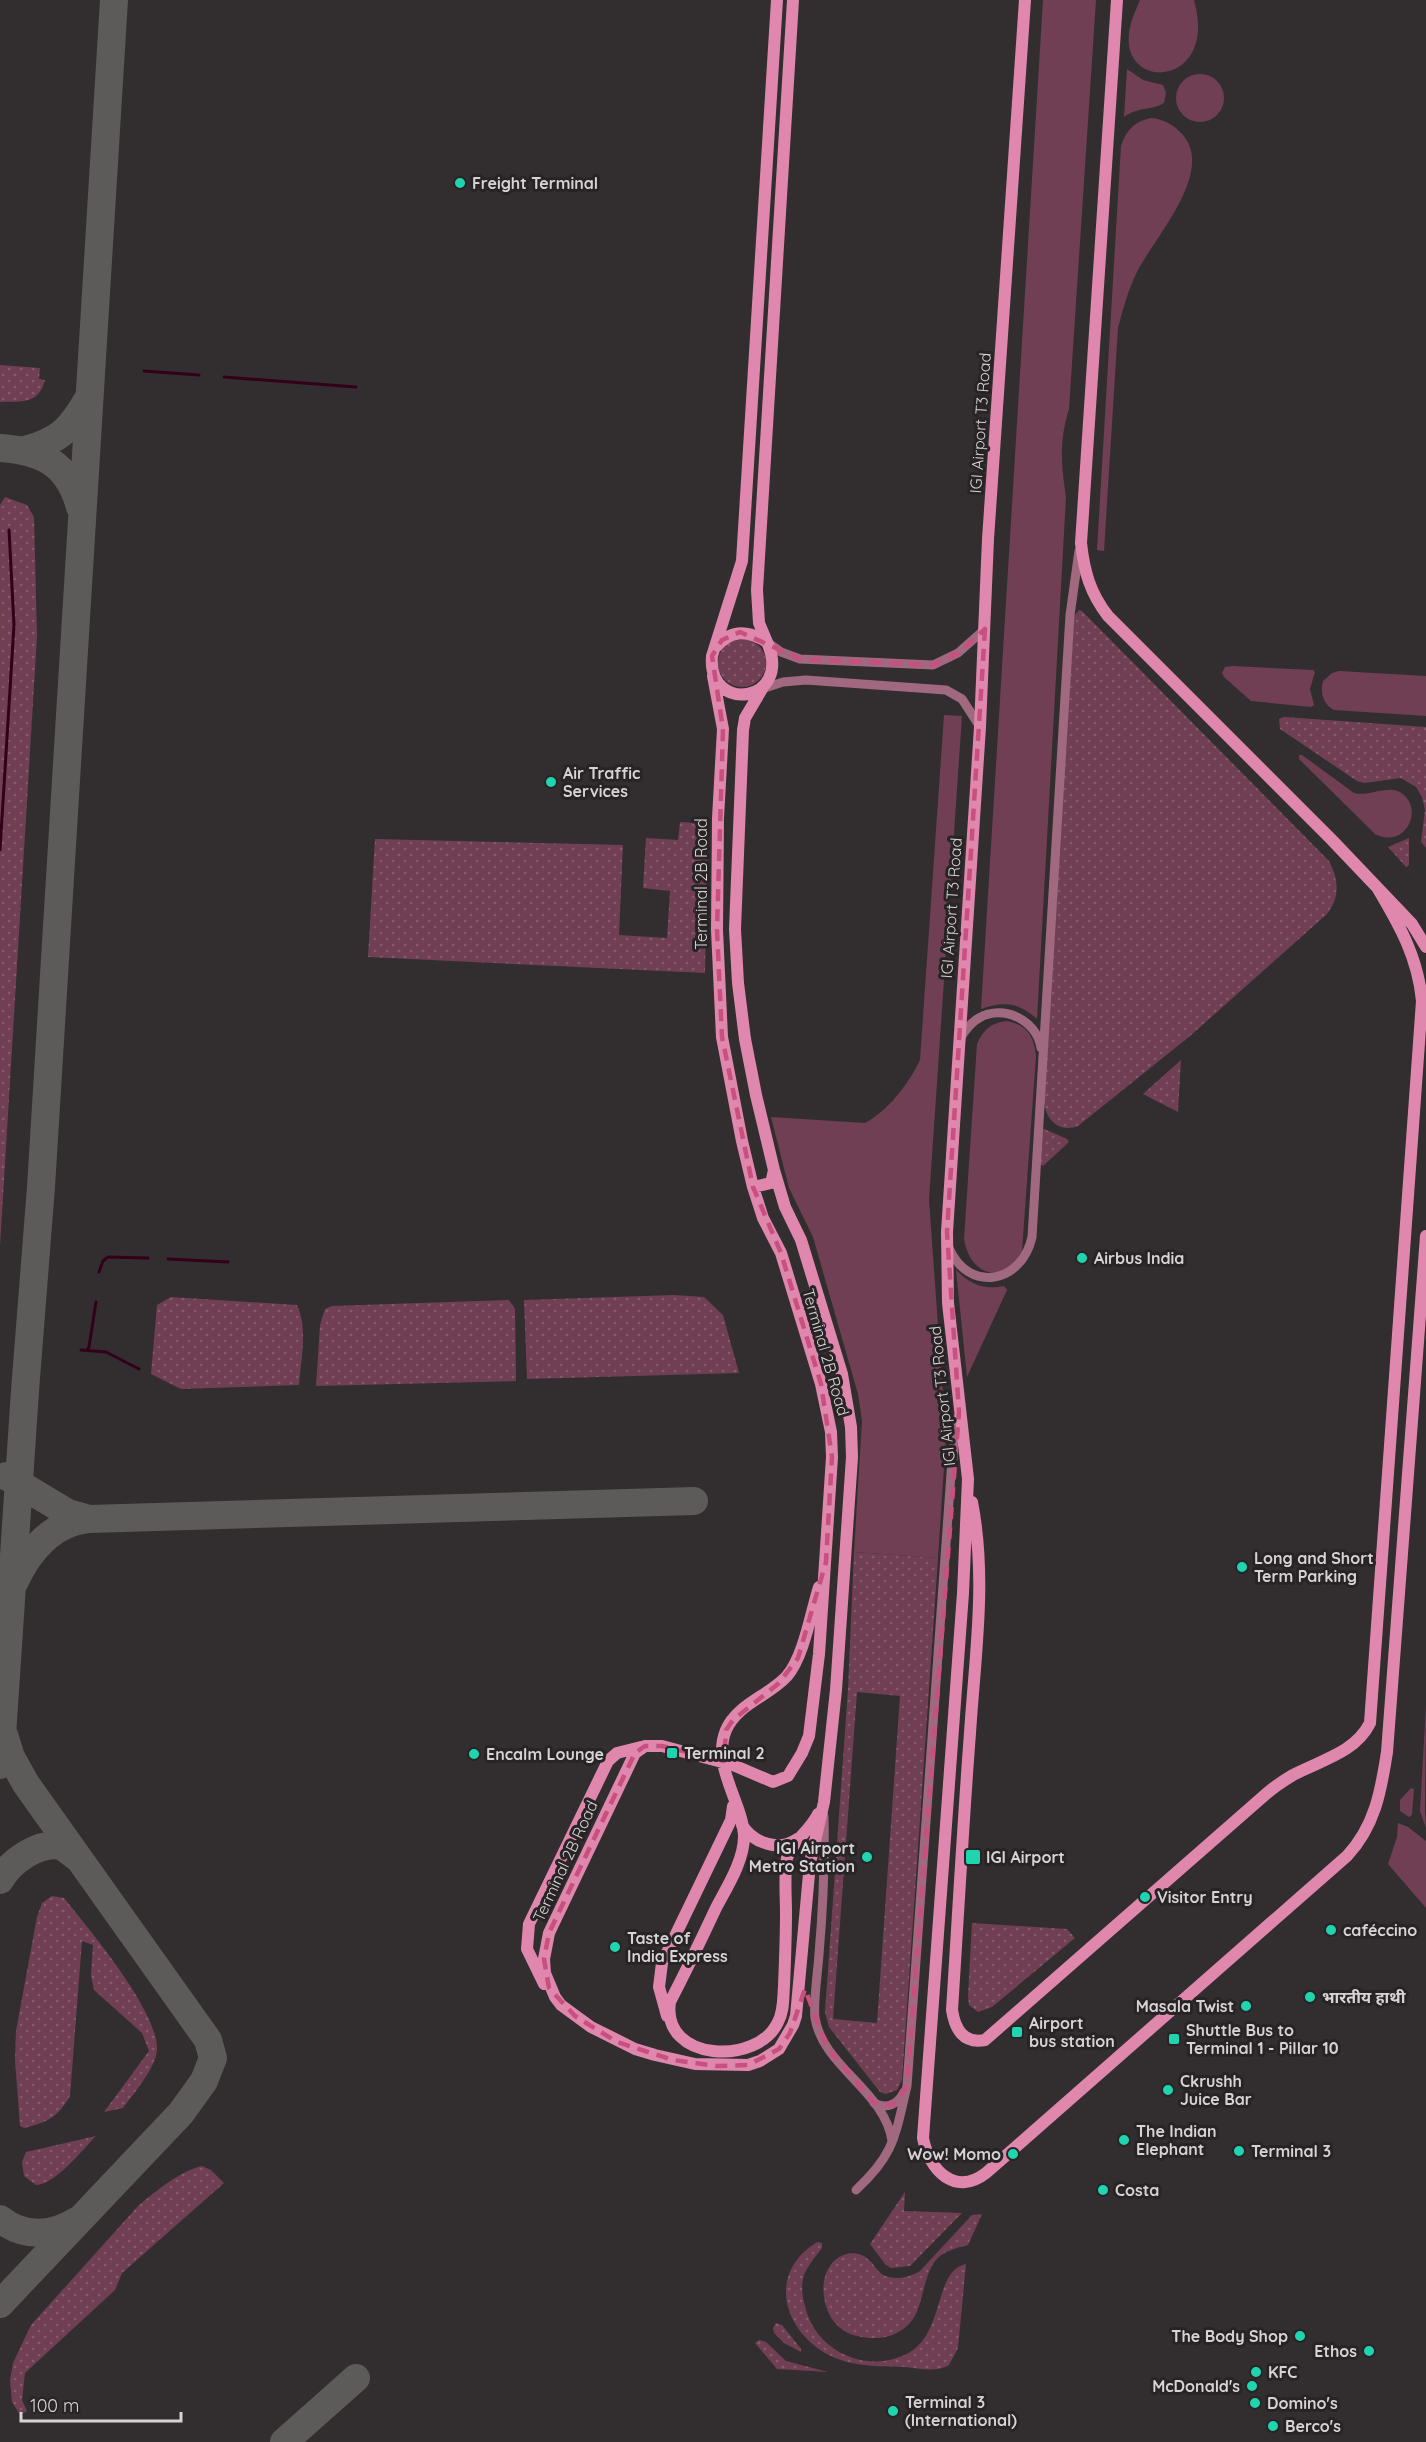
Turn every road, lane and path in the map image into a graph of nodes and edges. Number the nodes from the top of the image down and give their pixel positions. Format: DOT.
graph roads {
  1 [pos="777,0"];
  2 [pos="793,0"];
  3 [pos="1025,0"];
  4 [pos="1117,0"];
  5 [pos="1081,543"];
  6 [pos="985,629"];
  7 [pos="767,642"];
  8 [pos="716,647"];
  9 [pos="713,676"];
  10 [pos="762,689"];
  11 [pos="980,727"];
  12 [pos="1378,889"];
  13 [pos="1426,947"];
  14 [pos="957,1053"];
  15 [pos="1042,1058"];
  16 [pos="774,1170"];
  17 [pos="753,1187"];
  18 [pos="947,1232"];
  19 [pos="1426,1236"];
  20 [pos="959,1412"];
  21 [pos="968,1479"];
  22 [pos="826,1562"];
  23 [pos="645,1746"];
  24 [pos="732,1796"];
  25 [pos="824,1802"];
  26 [pos="742,1825"];
  27 [pos="798,1839"];
  28 [pos="555,1997"];
  29 [pos="674,2031"];
  30 [pos="907,2086"];
  31 [pos="874,2103"];
  32 [pos="892,2144"];
  33 [pos="856,2190"];
  1 -- 8 [label="main road"];
  2 -- 7 [label="main road"];
  3 -- 6 [label="main road, IGI Airport T3 Road"];
  4 -- 5 [label="main road"];
  5 -- 12 [label="main road"];
  5 -- 15 [label="street"];
  6 -- 7 [label="street"];
  6 -- 11 [label="main road, IGI Airport T3 Road"];
  7 -- 8 [label="main road"];
  7 -- 10 [label="main road"];
  8 -- 9 [label="main road"];
  9 -- 10 [label="main road"];
  9 -- 17 [label="main road, Terminal 2B Road"];
  10 -- 11 [label="street"];
  10 -- 16 [label="main road, Terminal 2B Road"];
  11 -- 14 [label="main road, IGI Airport T3 Road"];
  12 -- 13 [label="main road"];
  12 -- 21 [label="main road"];
  14 -- 15 [label="street"];
  14 -- 18 [label="main road, IGI Airport T3 Road"];
  15 -- 18 [label="street"];
  16 -- 17 [label="main road"];
  16 -- 25 [label="main road, Terminal 2B Road"];
  17 -- 22 [label="main road, Terminal 2B Road"];
  18 -- 20 [label="main road, IGI Airport T3 Road"];
  19 -- 21 [label="main road, IGI Airport T3 Road"];
  20 -- 21 [label="main road, IGI Airport T3 Road"];
  20 -- 30 [label="street"];
  22 -- 23 [label="main road, Terminal 2B Road"];
  22 -- 24 [label="main road"];
  23 -- 28 [label="main road, Terminal 2B Road"];
  23 -- 28 [label="main road"];
  24 -- 26 [label="main road"];
  24 -- 29 [label="main road"];
  25 -- 27 [label="main road"];
  25 -- 28 [label="main road, Terminal 2B Road"];
  25 -- 31 [label="street"];
  26 -- 27 [label="main road"];
  26 -- 29 [label="main road"];
  27 -- 29 [label="main road"];
  30 -- 31 [label="street"];
  30 -- 32 [label="street"];
  31 -- 32 [label="street"];
  32 -- 33 [label="street"];
}
